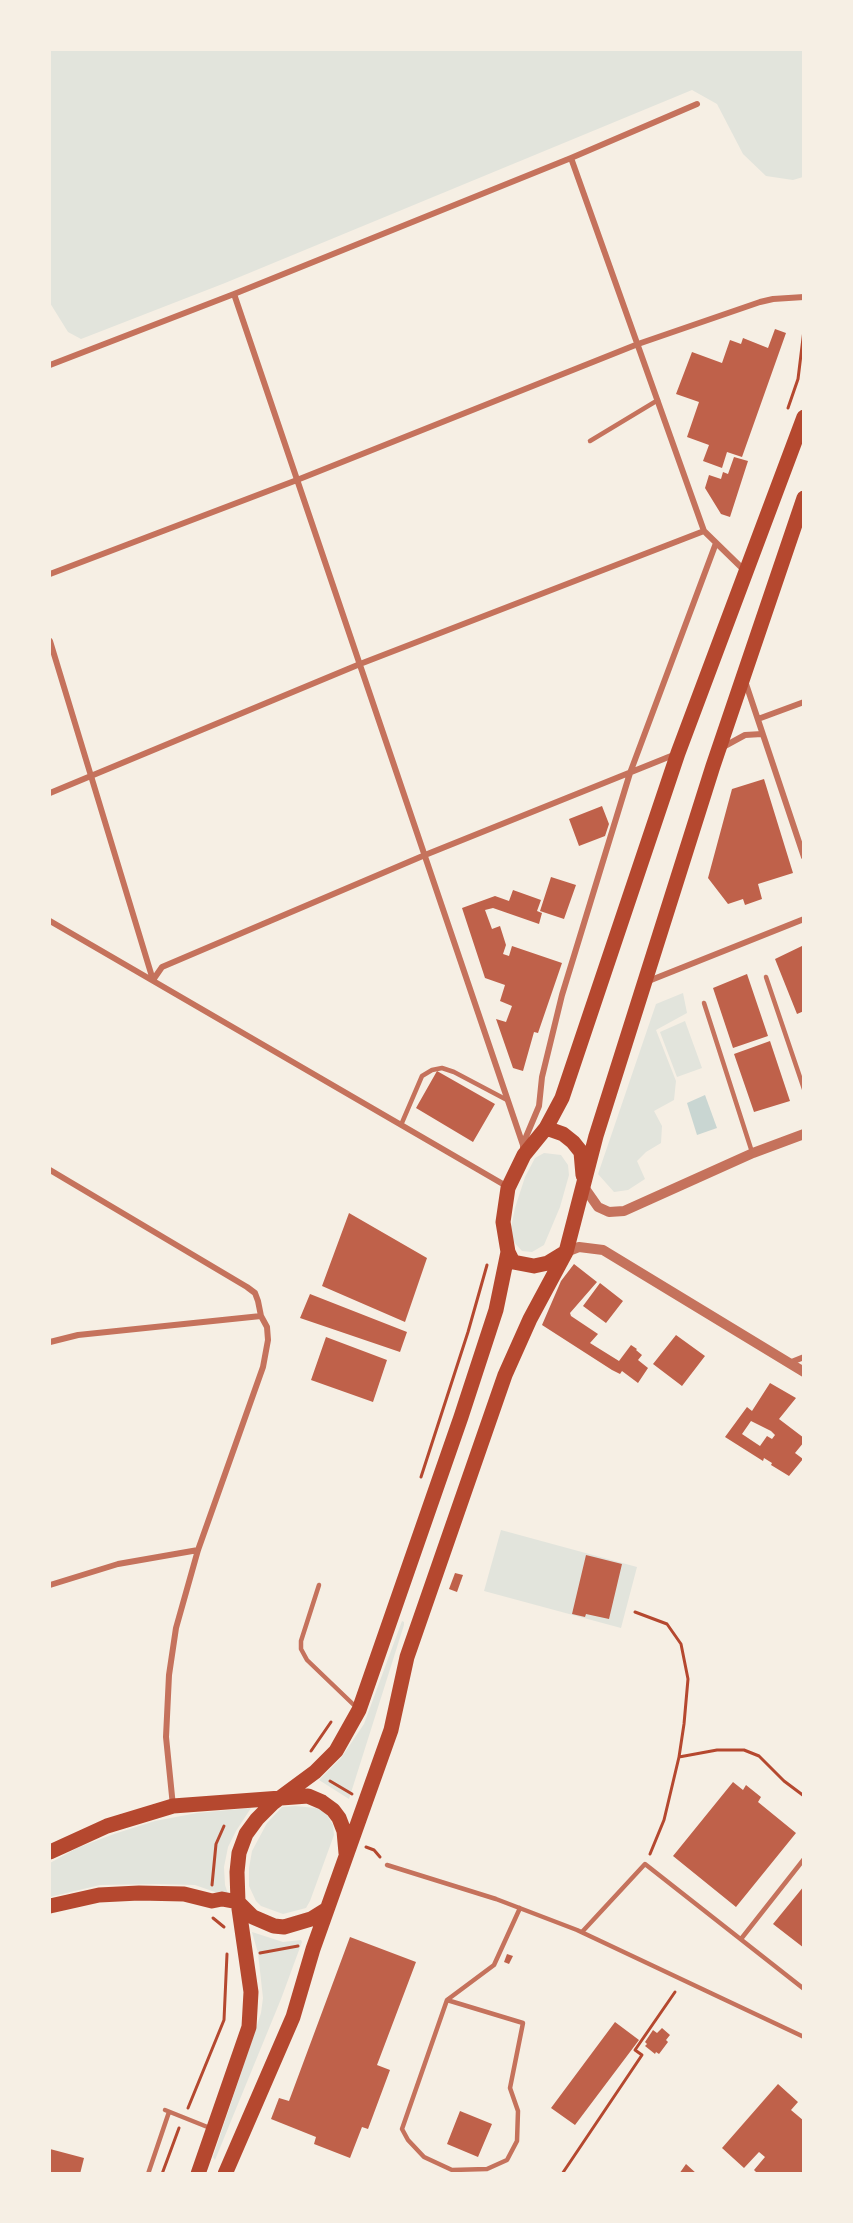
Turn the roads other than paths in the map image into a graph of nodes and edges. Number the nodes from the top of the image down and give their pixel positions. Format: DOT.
graph roads {
  1 [pos="697,104"];
  2 [pos="571,158"];
  3 [pos="234,294"];
  4 [pos="804,297"];
  5 [pos="638,344"];
  6 [pos="50,365"];
  7 [pos="658,400"];
  8 [pos="804,417"];
  9 [pos="590,441"];
  10 [pos="297,480"];
  11 [pos="804,498"];
  12 [pos="704,531"];
  13 [pos="716,543"];
  14 [pos="747,572"];
  15 [pos="50,574"];
  16 [pos="50,641"];
  17 [pos="360,664"];
  18 [pos="744,678"];
  19 [pos="804,702"];
  20 [pos="758,719"];
  21 [pos="762,734"];
  22 [pos="718,752"];
  23 [pos="678,753"];
  24 [pos="630,773"];
  25 [pos="91,777"];
  26 [pos="50,793"];
  27 [pos="425,855"];
  28 [pos="804,857"];
  29 [pos="804,919"];
  30 [pos="50,921"];
  31 [pos="766,977"];
  32 [pos="153,980"];
  33 [pos="645,983"];
  34 [pos="704,1003"];
  35 [pos="804,1089"];
  36 [pos="507,1100"];
  37 [pos="401,1125"];
  38 [pos="546,1128"];
  39 [pos="804,1134"];
  40 [pos="523,1150"];
  41 [pos="753,1153"];
  42 [pos="50,1170"];
  43 [pos="584,1187"];
  44 [pos="508,1188"];
  45 [pos="508,1252"];
  46 [pos="566,1252"];
  47 [pos="261,1316"];
  48 [pos="50,1342"];
  49 [pos="804,1357"];
  50 [pos="788,1363"];
  51 [pos="804,1372"];
  52 [pos="198,1550"];
  53 [pos="50,1585"];
  54 [pos="318,1585"];
  55 [pos="359,1710"];
  56 [pos="282,1798"];
  57 [pos="173,1806"];
  58 [pos="50,1852"];
  59 [pos="804,1859"];
  60 [pos="345,1862"];
  61 [pos="387,1865"];
  62 [pos="238,1902"];
  63 [pos="50,1906"];
  64 [pos="520,1908"];
  65 [pos="327,1910"];
  66 [pos="582,1932"];
  67 [pos="741,1939"];
  68 [pos="804,1989"];
  69 [pos="447,2000"];
  70 [pos="804,2037"];
  71 [pos="215,2130"];
  72 [pos="148,2174"];
  73 [pos="198,2174"];
  74 [pos="225,2174"];
  1 -- 2 [label="street"];
  2 -- 3 [label="street"];
  2 -- 5 [label="street"];
  3 -- 6 [label="street"];
  3 -- 10 [label="street"];
  4 -- 5 [label="street"];
  5 -- 7 [label="street"];
  5 -- 10 [label="street"];
  7 -- 9 [label="lane"];
  7 -- 12 [label="street"];
  8 -- 14 [label="main road"];
  10 -- 15 [label="street"];
  10 -- 17 [label="street"];
  11 -- 18 [label="main road"];
  12 -- 13 [label="street"];
  12 -- 17 [label="street"];
  13 -- 14 [label="street"];
  13 -- 24 [label="street"];
  14 -- 23 [label="main road"];
  16 -- 25 [label="street"];
  17 -- 25 [label="street"];
  17 -- 27 [label="street"];
  18 -- 20 [label="street"];
  18 -- 22 [label="main road"];
  19 -- 20 [label="street"];
  20 -- 21 [label="street"];
  21 -- 22 [label="street"];
  21 -- 28 [label="street"];
  22 -- 33 [label="main road"];
  23 -- 24 [label="street"];
  23 -- 38 [label="main road"];
  24 -- 27 [label="street"];
  24 -- 40 [label="street"];
  25 -- 26 [label="street"];
  25 -- 32 [label="street"];
  27 -- 32 [label="street"];
  27 -- 36 [label="street"];
  29 -- 33 [label="street"];
  30 -- 32 [label="street"];
  31 -- 35 [label="lane"];
  32 -- 37 [label="street"];
  33 -- 43 [label="main road"];
  34 -- 41 [label="lane"];
  36 -- 37 [label="lane"];
  36 -- 40 [label="street"];
  37 -- 44 [label="street"];
  38 -- 40 [label="main road"];
  38 -- 43 [label="main road"];
  39 -- 41 [label="street"];
  40 -- 44 [label="main road"];
  41 -- 43 [label="street"];
  42 -- 47 [label="street"];
  43 -- 46 [label="main road"];
  44 -- 45 [label="main road"];
  45 -- 46 [label="main road"];
  45 -- 55 [label="main road"];
  46 -- 50 [label="street"];
  46 -- 60 [label="main road"];
  47 -- 48 [label="street"];
  47 -- 52 [label="street"];
  49 -- 50 [label="street"];
  50 -- 51 [label="street"];
  52 -- 53 [label="street"];
  52 -- 57 [label="street"];
  54 -- 55 [label="lane"];
  55 -- 56 [label="main road"];
  56 -- 57 [label="main road"];
  56 -- 60 [label="main road"];
  56 -- 62 [label="main road"];
  57 -- 58 [label="main road"];
  59 -- 67 [label="lane"];
  60 -- 65 [label="main road"];
  61 -- 64 [label="lane"];
  62 -- 63 [label="main road"];
  62 -- 65 [label="main road"];
  62 -- 71 [label="main road"];
  64 -- 66 [label="lane"];
  64 -- 69 [label="lane"];
  65 -- 74 [label="main road"];
  66 -- 67 [label="lane"];
  66 -- 70 [label="lane"];
  67 -- 68 [label="lane"];
  69 -- 69 [label="lane"];
  71 -- 72 [label="lane"];
  71 -- 73 [label="main road"];
}
